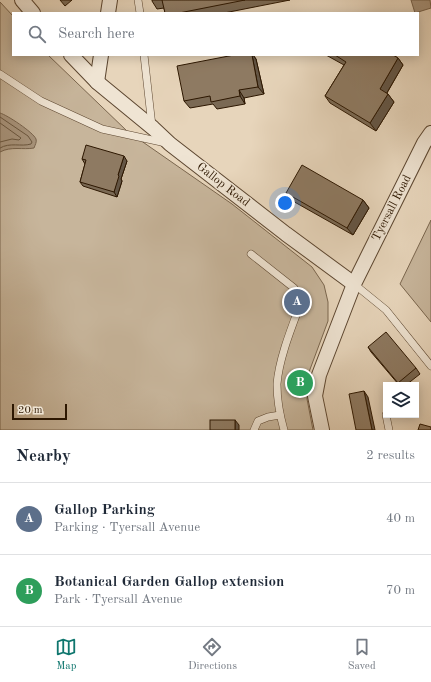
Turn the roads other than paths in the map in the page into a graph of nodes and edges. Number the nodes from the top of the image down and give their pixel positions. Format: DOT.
graph roads {
  1 [pos="22,0"];
  2 [pos="110,0"];
  3 [pos="138,0"];
  4 [pos="32,12"];
  5 [pos="108,12"];
  6 [pos="140,12"];
  7 [pos="72,56"];
  8 [pos="101,56"];
  9 [pos="144,56"];
  10 [pos="0,74"];
  11 [pos="97,82"];
  12 [pos="153,128"];
  13 [pos="431,133"];
  14 [pos="170,144"];
  15 [pos="251,254"];
  16 [pos="354,284"];
  17 [pos="431,366"];
  18 [pos="280,415"];
  19 [pos="387,418"];
  20 [pos="254,430"];
  21 [pos="284,430"];
  22 [pos="322,430"];
  23 [pos="389,430"];
  1 -- 4 [label="street"];
  2 -- 5 [label="street"];
  3 -- 6 [label="lane"];
  7 -- 11 [label="street, Gallop Road"];
  8 -- 11 [label="street"];
  9 -- 12 [label="lane"];
  10 -- 14 [label="lane"];
  11 -- 12 [label="street, Gallop Road"];
  12 -- 14 [label="street, Gallop Road"];
  13 -- 16 [label="street, Tyersall Road"];
  14 -- 16 [label="street, Gallop Road"];
  15 -- 18 [label="lane"];
  16 -- 17 [label="lane"];
  16 -- 22 [label="street, Tyersall Road"];
  18 -- 20 [label="lane"];
  18 -- 21 [label="lane"];
  19 -- 23 [label="lane"];
}
